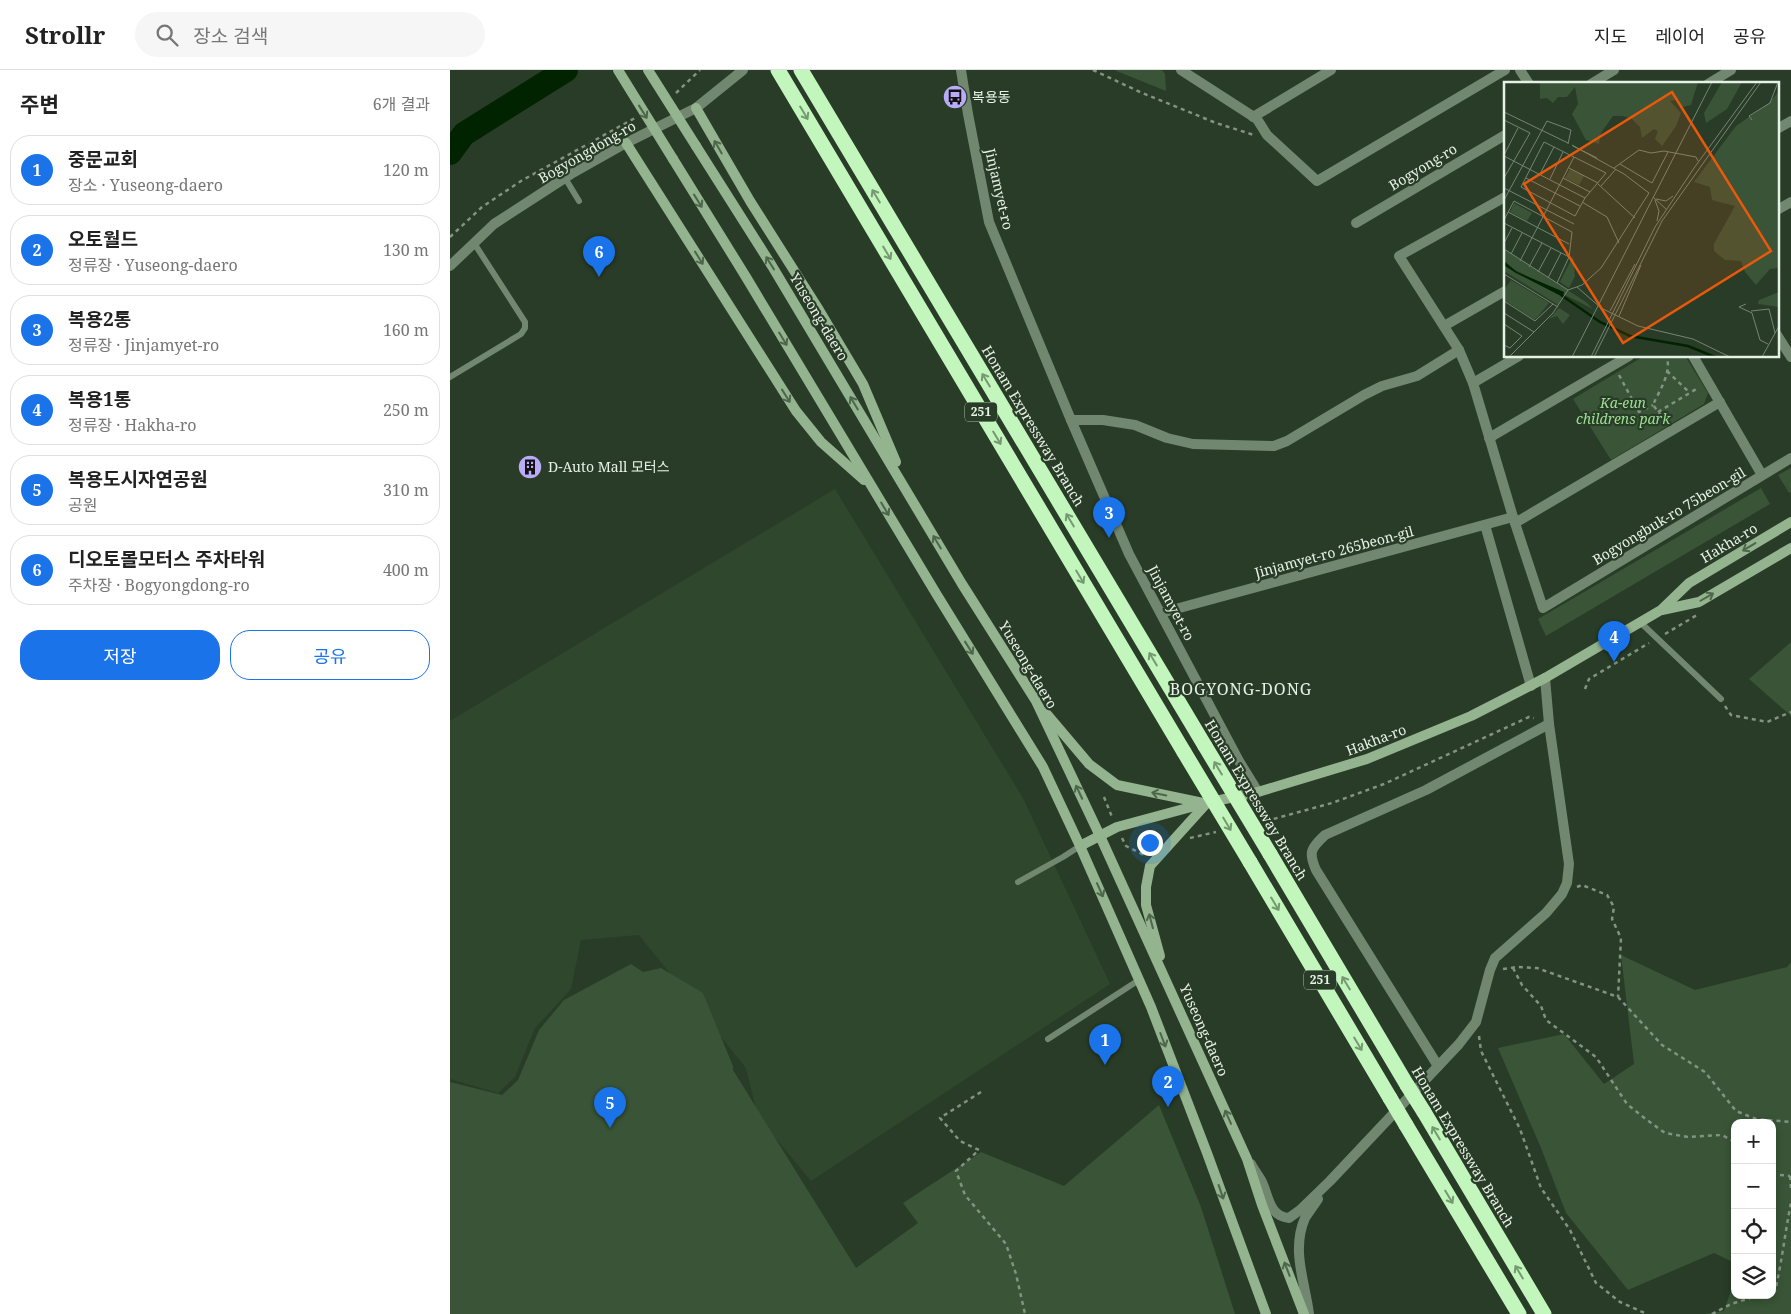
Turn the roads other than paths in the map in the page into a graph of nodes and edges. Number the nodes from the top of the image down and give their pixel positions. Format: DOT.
graph roads {
  1 [pos="618,70"];
  2 [pos="648,70"];
  3 [pos="743,70"];
  4 [pos="801,70"];
  5 [pos="961,70"];
  6 [pos="1181,70"];
  7 [pos="1331,70"];
  8 [pos="1505,70"];
  9 [pos="1520,70"];
  10 [pos="1614,70"];
  11 [pos="1731,70"];
  12 [pos="778,71"];
  13 [pos="1527,82"];
  14 [pos="1594,82"];
  15 [pos="1711,82"];
  16 [pos="696,108"];
  17 [pos="1253,117"];
  18 [pos="1791,121"];
  19 [pos="1778,128"];
  20 [pos="1504,135"];
  21 [pos="626,143"];
  22 [pos="565,178"];
  23 [pos="1504,198"];
  24 [pos="579,201"];
  25 [pos="1791,203"];
  26 [pos="1778,210"];
  27 [pos="1356,222"];
  28 [pos="474,243"];
  29 [pos="450,266"];
  30 [pos="1504,291"];
  31 [pos="1444,326"];
  32 [pos="1778,337"];
  33 [pos="1459,350"];
  34 [pos="1791,357"];
  35 [pos="1515,358"];
  36 [pos="1626,358"];
  37 [pos="1694,358"];
  38 [pos="450,377"];
  39 [pos="1473,383"];
  40 [pos="1720,402"];
  41 [pos="1071,420"];
  42 [pos="1489,438"];
  43 [pos="1791,458"];
  44 [pos="1762,475"];
  45 [pos="871,486"];
  46 [pos="910,495"];
  47 [pos="1514,520"];
  48 [pos="1791,522"];
  49 [pos="1485,525"];
  50 [pos="1791,548"];
  51 [pos="1661,610"];
  52 [pos="1161,613"];
  53 [pos="1640,622"];
  54 [pos="1545,678"];
  55 [pos="1531,686"];
  56 [pos="1721,698"];
  57 [pos="1036,702"];
  58 [pos="1549,724"];
  59 [pos="1258,792"];
  60 [pos="1206,803"];
  61 [pos="1100,836"];
  62 [pos="1080,846"];
  63 [pos="1018,882"];
  64 [pos="1139,980"];
  65 [pos="1169,985"];
  66 [pos="1048,1039"];
  67 [pos="1438,1066"];
  68 [pos="1247,1159"];
  69 [pos="1330,1182"];
  70 [pos="1266,1314"];
  71 [pos="1304,1314"];
  72 [pos="1309,1314"];
  73 [pos="1519,1314"];
  74 [pos="1544,1314"];
  1 -- 45 [label="street, one-way, bridge"];
  46 -- 2 [label="street, Yuseong-daero, one-way, bridge"];
  3 -- 16 [label="street, Bogyongdong-ro"];
  74 -- 4 [label="highway, Honam Expressway Branch / 251, one-way, bridge"];
  5 -- 41 [label="street, Jinjamyet-ro"];
  6 -- 17 [label="street"];
  7 -- 17 [label="street"];
  8 -- 17 [label="street"];
  9 -- 13 [label="street"];
  10 -- 14 [label="street"];
  11 -- 15 [label="street"];
  12 -- 73 [label="highway, 251, one-way, bridge"];
  16 -- 21 [label="street, Bogyongdong-ro"];
  46 -- 16 [label="street, one-way"];
  18 -- 19 [label="street"];
  20 -- 27 [label="street, Bogyong-ro"];
  21 -- 22 [label="street, Bogyongdong-ro"];
  21 -- 45 [label="street, one-way"];
  22 -- 24 [label="lane"];
  22 -- 28 [label="street, Bogyongdong-ro"];
  23 -- 31 [label="street"];
  25 -- 26 [label="street"];
  28 -- 29 [label="street, Bogyongdong-ro"];
  28 -- 38 [label="lane"];
  30 -- 31 [label="street"];
  31 -- 33 [label="street"];
  32 -- 34 [label="street"];
  33 -- 39 [label="street"];
  33 -- 41 [label="street"];
  35 -- 39 [label="street"];
  36 -- 42 [label="street"];
  37 -- 40 [label="street, Bogyongbuk-ro 75beon-gil"];
  39 -- 42 [label="street"];
  40 -- 44 [label="street, Bogyongbuk-ro 75beon-gil"];
  40 -- 47 [label="street"];
  41 -- 52 [label="street, Jinjamyet-ro"];
  42 -- 47 [label="street"];
  43 -- 44 [label="street"];
  44 -- 47 [label="street, Bogyongbuk-ro 75beon-gil"];
  45 -- 62 [label="street, one-way"];
  57 -- 46 [label="street, Yuseong-daero, one-way"];
  47 -- 49 [label="street, Jinjamyet-ro 265beon-gil"];
  48 -- 51 [label="street, Hakha-ro, one-way"];
  49 -- 52 [label="street, Jinjamyet-ro 265beon-gil"];
  49 -- 55 [label="street"];
  51 -- 50 [label="street, Hakha-ro, one-way"];
  51 -- 53 [label="street, Hakha-ro"];
  52 -- 59 [label="street, Jinjamyet-ro"];
  53 -- 54 [label="street, Hakha-ro"];
  53 -- 56 [label="lane"];
  54 -- 55 [label="street, Hakha-ro"];
  54 -- 58 [label="street"];
  55 -- 59 [label="street, Hakha-ro"];
  60 -- 57 [label="street, one-way"];
  61 -- 57 [label="street, Yuseong-daero, one-way"];
  58 -- 67 [label="street"];
  58 -- 67 [label="street"];
  59 -- 60 [label="street, Hakha-ro"];
  60 -- 61 [label="street, Hakha-ro"];
  65 -- 60 [label="street, one-way"];
  61 -- 62 [label="street, Hakha-ro"];
  61 -- 65 [label="street, Yuseong-daero"];
  62 -- 63 [label="lane"];
  62 -- 64 [label="street, one-way"];
  64 -- 66 [label="lane"];
  64 -- 70 [label="street, one-way"];
  68 -- 65 [label="street, Yuseong-daero, one-way"];
  67 -- 69 [label="street"];
  68 -- 69 [label="street"];
  71 -- 68 [label="street, Yuseong-daero, one-way"];
  69 -- 72 [label="street"];
}
